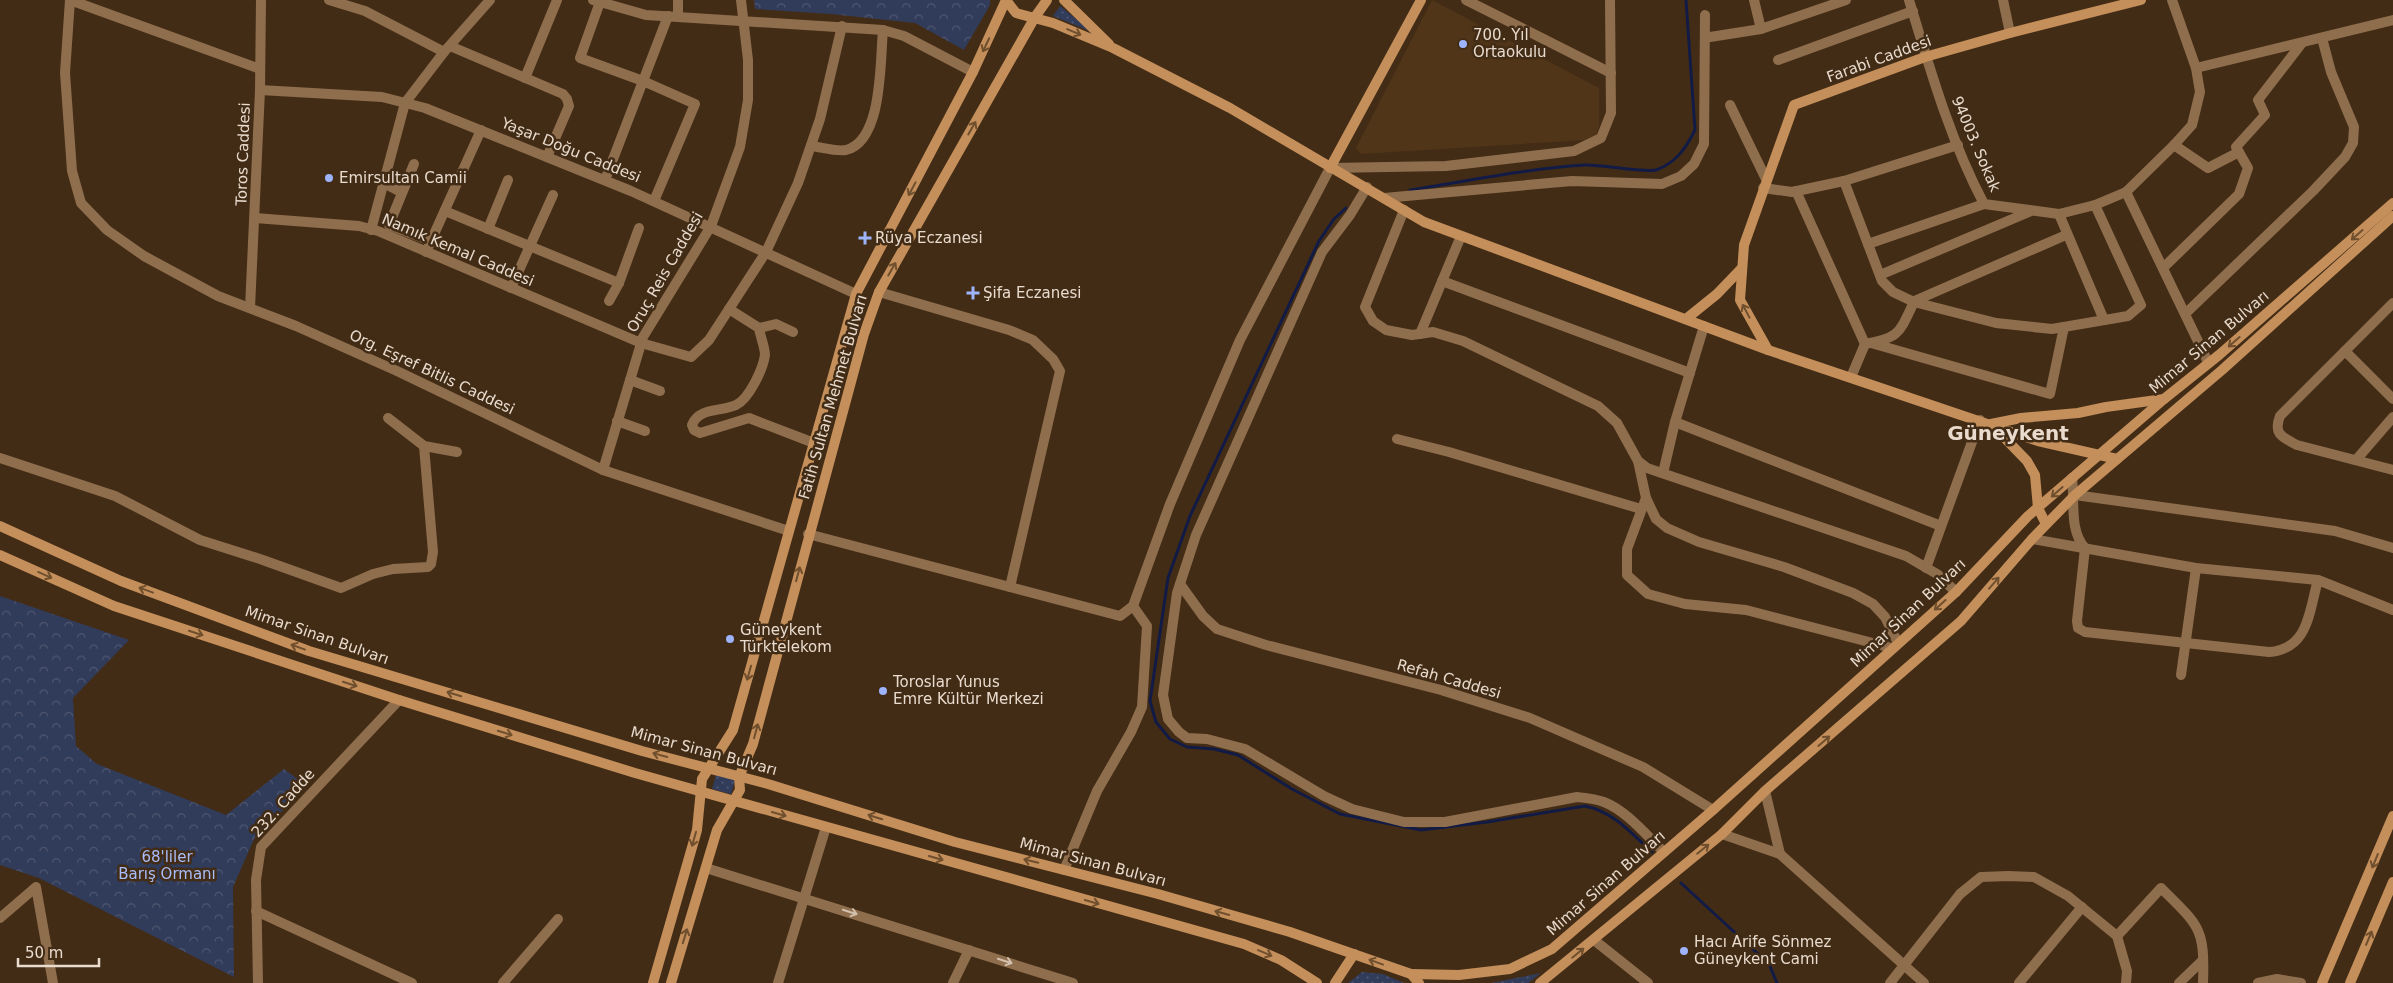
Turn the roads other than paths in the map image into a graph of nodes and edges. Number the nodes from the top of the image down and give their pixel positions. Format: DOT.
graph roads {
  1 [pos="70,0"];
  2 [pos="261,0"];
  3 [pos="330,0"];
  4 [pos="490,0"];
  5 [pos="557,0"];
  6 [pos="678,0"];
  7 [pos="741,0"];
  8 [pos="1006,0"];
  9 [pos="1047,0"];
  10 [pos="1064,0"];
  11 [pos="1421,0"];
  12 [pos="1466,0"];
  13 [pos="1610,0"];
  14 [pos="1754,0"];
  15 [pos="1846,0"];
  16 [pos="1909,0"];
  17 [pos="2003,0"];
  18 [pos="2141,0"];
  19 [pos="2172,0"];
  20 [pos="596,1"];
  21 [pos="1828,3"];
  22 [pos="1913,11"];
  23 [pos="1705,15"];
  24 [pos="673,16"];
  25 [pos="1035,17"];
  26 [pos="744,20"];
  27 [pos="2393,20"];
  28 [pos="842,26"];
  29 [pos="1761,28"];
  30 [pos="883,30"];
  31 [pos="2010,33"];
  32 [pos="1710,37"];
  33 [pos="2322,38"];
  34 [pos="2302,43"];
  35 [pos="1113,48"];
  36 [pos="447,49"];
  37 [pos="1925,57"];
  38 [pos="1778,60"];
  39 [pos="2196,68"];
  40 [pos="260,69"];
  41 [pos="973,72"];
  42 [pos="1611,73"];
  43 [pos="525,78"];
  44 [pos="643,81"];
  45 [pos="260,90"];
  46 [pos="405,103"];
  47 [pos="1730,106"];
  48 [pos="481,130"];
  49 [pos="1958,145"];
  50 [pos="2174,145"];
  51 [pos="811,146"];
  52 [pos="2240,152"];
  53 [pos="547,157"];
  54 [pos="414,164"];
  55 [pos="1330,168"];
  56 [pos="508,180"];
  57 [pos="605,180"];
  58 [pos="1844,181"];
  59 [pos="384,183"];
  60 [pos="1765,183"];
  61 [pos="1367,187"];
  62 [pos="1796,191"];
  63 [pos="401,192"];
  64 [pos="2126,192"];
  65 [pos="553,195"];
  66 [pos="1384,198"];
  67 [pos="654,201"];
  68 [pos="2393,203"];
  69 [pos="1984,204"];
  70 [pos="2095,205"];
  71 [pos="1404,210"];
  72 [pos="445,211"];
  73 [pos="2031,211"];
  74 [pos="2058,214"];
  75 [pos="2393,216"];
  76 [pos="255,218"];
  77 [pos="711,226"];
  78 [pos="639,228"];
  79 [pos="488,229"];
  80 [pos="371,230"];
  81 [pos="2066,235"];
  82 [pos="1461,236"];
  83 [pos="431,241"];
  84 [pos="1868,244"];
  85 [pos="529,247"];
  86 [pos="426,252"];
  87 [pos="766,252"];
  88 [pos="2163,268"];
  89 [pos="1741,269"];
  90 [pos="1880,275"];
  91 [pos="1442,281"];
  92 [pos="619,283"];
  93 [pos="511,288"];
  94 [pos="879,292"];
  95 [pos="856,294"];
  96 [pos="610,301"];
  97 [pos="1913,302"];
  98 [pos="2393,303"];
  99 [pos="250,308"];
  100 [pos="729,310"];
  101 [pos="2184,314"];
  102 [pos="1686,319"];
  103 [pos="2104,320"];
  104 [pos="1704,326"];
  105 [pos="2064,326"];
  106 [pos="759,328"];
  107 [pos="793,332"];
  108 [pos="1420,334"];
  109 [pos="641,343"];
  110 [pos="1868,344"];
  111 [pos="1768,350"];
  112 [pos="2345,351"];
  113 [pos="2208,362"];
  114 [pos="1690,373"];
  115 [pos="1851,377"];
  116 [pos="630,380"];
  117 [pos="660,391"];
  118 [pos="2164,398"];
  119 [pos="2393,399"];
  120 [pos="388,418"];
  121 [pos="2393,418"];
  122 [pos="1980,420"];
  123 [pos="617,421"];
  124 [pos="1675,422"];
  125 [pos="1990,424"];
  126 [pos="645,432"];
  127 [pos="1397,440"];
  128 [pos="814,442"];
  129 [pos="424,446"];
  130 [pos="457,452"];
  131 [pos="2098,456"];
  132 [pos="0,458"];
  133 [pos="2117,459"];
  134 [pos="2356,460"];
  135 [pos="1638,461"];
  136 [pos="603,470"];
  137 [pos="2393,470"];
  138 [pos="1663,473"];
  139 [pos="2072,478"];
  140 [pos="2075,495"];
  141 [pos="1646,498"];
  142 [pos="2038,508"];
  143 [pos="1641,509"];
  144 [pos="2046,524"];
  145 [pos="0,526"];
  146 [pos="1941,526"];
  147 [pos="789,531"];
  148 [pos="808,534"];
  149 [pos="2032,538"];
  150 [pos="2085,548"];
  151 [pos="2393,548"];
  152 [pos="0,555"];
  153 [pos="1926,568"];
  154 [pos="2196,568"];
  155 [pos="2318,580"];
  156 [pos="1180,584"];
  157 [pos="1010,587"];
  158 [pos="1956,592"];
  159 [pos="1133,606"];
  160 [pos="2393,610"];
  161 [pos="2186,643"];
  162 [pos="1895,646"];
  163 [pos="2181,675"];
  164 [pos="400,700"];
  165 [pos="707,768"];
  166 [pos="740,777"];
  167 [pos="701,791"];
  168 [pos="1765,791"];
  169 [pos="732,800"];
  170 [pos="1713,810"];
  171 [pos="2393,816"];
  172 [pos="826,827"];
  173 [pos="1722,834"];
  174 [pos="1664,852"];
  175 [pos="1780,854"];
  176 [pos="706,868"];
  177 [pos="1064,870"];
  178 [pos="2393,882"];
  179 [pos="804,898"];
  180 [pos="2082,907"];
  181 [pos="256,911"];
  182 [pos="0,918"];
  183 [pos="558,920"];
  184 [pos="2117,936"];
  185 [pos="1594,940"];
  186 [pos="969,950"];
  187 [pos="1354,954"];
  188 [pos="2203,960"];
  189 [pos="1904,966"];
  190 [pos="1410,974"];
  191 [pos="53,979"];
  192 [pos="1069,982"];
  193 [pos="43,983"];
  194 [pos="258,983"];
  195 [pos="412,983"];
  196 [pos="503,983"];
  197 [pos="653,983"];
  198 [pos="671,983"];
  199 [pos="778,983"];
  200 [pos="953,983"];
  201 [pos="1317,983"];
  202 [pos="1335,983"];
  203 [pos="1419,983"];
  204 [pos="1540,983"];
  205 [pos="1648,983"];
  206 [pos="1890,983"];
  207 [pos="1924,983"];
  208 [pos="2019,983"];
  209 [pos="2126,983"];
  210 [pos="2179,983"];
  211 [pos="2202,983"];
  212 [pos="2258,983"];
  213 [pos="2301,983"];
  214 [pos="2322,983"];
  215 [pos="2350,983"];
  1 -- 40 [label="street"];
  1 -- 99 [label="street, Org. Eşref Bitlis Caddesi"];
  2 -- 40 [label="street, Toros Caddesi"];
  3 -- 36 [label="street"];
  4 -- 36 [label="street"];
  5 -- 43 [label="street"];
  6 -- 24 [label="street"];
  7 -- 26 [label="street, Oruç Reis Caddesi"];
  8 -- 25 [label="main road"];
  8 -- 41 [label="main road, Fatih Sultan Mehmet Bulvarı, one-way"];
  9 -- 25 [label="main road, Fatih Sultan Mehmet Bulvarı"];
  10 -- 35 [label="main road"];
  11 -- 55 [label="main road"];
  12 -- 42 [label="street"];
  13 -- 42 [label="street"];
  14 -- 29 [label="street"];
  15 -- 21 [label="street"];
  16 -- 22 [label="street, 94003. Sokak"];
  17 -- 31 [label="street"];
  18 -- 31 [label="main road, Farabi Caddesi"];
  19 -- 39 [label="street, 94003. Sokak"];
  20 -- 24 [label="street"];
  20 -- 44 [label="street"];
  21 -- 29 [label="street"];
  22 -- 37 [label="street, 94003. Sokak"];
  22 -- 38 [label="street"];
  23 -- 66 [label="street"];
  24 -- 26 [label="street"];
  24 -- 44 [label="street"];
  25 -- 35 [label="main road, one-way"];
  94 -- 25 [label="main road, Fatih Sultan Mehmet Bulvarı, one-way"];
  26 -- 28 [label="street"];
  26 -- 77 [label="street, Oruç Reis Caddesi"];
  27 -- 33 [label="street"];
  28 -- 30 [label="street"];
  28 -- 51 [label="street"];
  29 -- 32 [label="street"];
  30 -- 41 [label="street"];
  30 -- 51 [label="street"];
  31 -- 37 [label="main road, Farabi Caddesi"];
  33 -- 34 [label="street"];
  33 -- 101 [label="street"];
  34 -- 39 [label="street"];
  34 -- 52 [label="street"];
  35 -- 55 [label="main road"];
  36 -- 43 [label="street"];
  36 -- 46 [label="street"];
  37 -- 49 [label="street, 94003. Sokak"];
  37 -- 60 [label="main road, Farabi Caddesi"];
  39 -- 50 [label="street, 94003. Sokak"];
  40 -- 45 [label="street, Toros Caddesi"];
  41 -- 95 [label="main road, Fatih Sultan Mehmet Bulvarı, one-way"];
  42 -- 55 [label="street"];
  43 -- 53 [label="street"];
  44 -- 57 [label="street"];
  44 -- 67 [label="street"];
  45 -- 46 [label="street, Yaşar Doğu Caddesi"];
  45 -- 76 [label="street, Toros Caddesi"];
  46 -- 48 [label="street, Yaşar Doğu Caddesi"];
  46 -- 59 [label="street"];
  47 -- 60 [label="street"];
  48 -- 53 [label="street, Yaşar Doğu Caddesi"];
  48 -- 72 [label="street"];
  49 -- 58 [label="street"];
  49 -- 69 [label="street, 94003. Sokak"];
  50 -- 52 [label="street"];
  50 -- 64 [label="street, 94003. Sokak"];
  51 -- 87 [label="street"];
  52 -- 88 [label="street"];
  53 -- 57 [label="street, Yaşar Doğu Caddesi"];
  54 -- 63 [label="street"];
  55 -- 61 [label="main road"];
  55 -- 159 [label="street"];
  56 -- 79 [label="street"];
  57 -- 67 [label="street, Yaşar Doğu Caddesi"];
  58 -- 62 [label="street"];
  58 -- 84 [label="street"];
  59 -- 63 [label="street"];
  59 -- 80 [label="street"];
  60 -- 62 [label="street"];
  60 -- 89 [label="main road, Farabi Caddesi"];
  61 -- 66 [label="main road"];
  61 -- 156 [label="street"];
  62 -- 110 [label="street"];
  63 -- 83 [label="street"];
  64 -- 70 [label="street, 94003. Sokak"];
  64 -- 88 [label="street"];
  65 -- 85 [label="street"];
  66 -- 71 [label="main road"];
  67 -- 77 [label="street, Yaşar Doğu Caddesi"];
  68 -- 113 [label="main road, Mimar Sinan Bulvarı, one-way"];
  69 -- 73 [label="street, 94003. Sokak"];
  69 -- 84 [label="street"];
  70 -- 74 [label="street, 94003. Sokak"];
  70 -- 103 [label="street"];
  71 -- 82 [label="main road"];
  71 -- 108 [label="street"];
  72 -- 79 [label="street"];
  72 -- 83 [label="street"];
  73 -- 74 [label="street, 94003. Sokak"];
  73 -- 90 [label="street"];
  74 -- 81 [label="street"];
  75 -- 133 [label="main road, Mimar Sinan Bulvarı"];
  76 -- 80 [label="street, Namık Kemal Caddesi"];
  76 -- 99 [label="street, Toros Caddesi"];
  77 -- 87 [label="street, Yaşar Doğu Caddesi"];
  77 -- 109 [label="street, Oruç Reis Caddesi"];
  78 -- 92 [label="street"];
  79 -- 85 [label="street"];
  80 -- 86 [label="street, Namık Kemal Caddesi"];
  81 -- 97 [label="street"];
  81 -- 103 [label="street"];
  82 -- 91 [label="street"];
  82 -- 102 [label="main road"];
  83 -- 86 [label="street"];
  84 -- 90 [label="street"];
  85 -- 92 [label="street"];
  85 -- 93 [label="street"];
  86 -- 93 [label="street, Namık Kemal Caddesi"];
  87 -- 95 [label="street, Yaşar Doğu Caddesi"];
  87 -- 100 [label="street"];
  88 -- 101 [label="street"];
  89 -- 102 [label="main road"];
  111 -- 89 [label="main road, Farabi Caddesi, one-way"];
  90 -- 97 [label="street"];
  91 -- 108 [label="street"];
  91 -- 114 [label="street"];
  92 -- 96 [label="street"];
  93 -- 109 [label="street, Namık Kemal Caddesi"];
  94 -- 148 [label="main road, Fatih Sultan Mehmet Bulvarı"];
  94 -- 157 [label="street"];
  95 -- 128 [label="main road, Fatih Sultan Mehmet Bulvarı"];
  97 -- 105 [label="street"];
  97 -- 110 [label="street"];
  98 -- 112 [label="street"];
  99 -- 136 [label="street, Org. Eşref Bitlis Caddesi"];
  100 -- 106 [label="street"];
  100 -- 109 [label="street, Namık Kemal Caddesi"];
  101 -- 113 [label="street"];
  102 -- 104 [label="main road"];
  103 -- 105 [label="street"];
  104 -- 111 [label="main road"];
  104 -- 114 [label="street"];
  105 -- 110 [label="street"];
  106 -- 107 [label="street"];
  106 -- 128 [label="street"];
  108 -- 135 [label="street"];
  109 -- 116 [label="street, Oruç Reis Caddesi"];
  110 -- 115 [label="street"];
  111 -- 115 [label="main road"];
  112 -- 119 [label="street"];
  112 -- 134 [label="street"];
  113 -- 118 [label="main road, Mimar Sinan Bulvarı"];
  114 -- 124 [label="street"];
  115 -- 122 [label="main road"];
  116 -- 117 [label="street"];
  116 -- 123 [label="street, Oruç Reis Caddesi"];
  118 -- 125 [label="main road"];
  118 -- 131 [label="main road, Mimar Sinan Bulvarı"];
  120 -- 129 [label="street"];
  121 -- 134 [label="street"];
  122 -- 125 [label="main road"];
  122 -- 146 [label="street"];
  123 -- 126 [label="street"];
  123 -- 136 [label="street, Oruç Reis Caddesi"];
  124 -- 138 [label="street"];
  124 -- 146 [label="street"];
  125 -- 131 [label="main road"];
  125 -- 142 [label="main road"];
  127 -- 143 [label="street"];
  128 -- 147 [label="main road, Fatih Sultan Mehmet Bulvarı"];
  129 -- 130 [label="street"];
  129 -- 132 [label="street"];
  131 -- 133 [label="main road"];
  131 -- 139 [label="main road, Mimar Sinan Bulvarı"];
  133 -- 140 [label="main road, Mimar Sinan Bulvarı"];
  134 -- 137 [label="street"];
  135 -- 138 [label="street"];
  135 -- 141 [label="street"];
  136 -- 147 [label="street, Org. Eşref Bitlis Caddesi"];
  138 -- 153 [label="street"];
  139 -- 140 [label="street"];
  139 -- 142 [label="main road, Mimar Sinan Bulvarı, one-way"];
  140 -- 144 [label="main road, Mimar Sinan Bulvarı"];
  140 -- 150 [label="street"];
  140 -- 151 [label="street"];
  141 -- 143 [label="street"];
  141 -- 162 [label="street"];
  142 -- 144 [label="main road"];
  142 -- 158 [label="main road, Mimar Sinan Bulvarı"];
  143 -- 162 [label="street"];
  144 -- 149 [label="main road, Mimar Sinan Bulvarı"];
  165 -- 145 [label="main road, Mimar Sinan Bulvarı, one-way"];
  146 -- 153 [label="street"];
  147 -- 165 [label="main road, Fatih Sultan Mehmet Bulvarı, one-way"];
  148 -- 157 [label="street"];
  166 -- 148 [label="main road, Fatih Sultan Mehmet Bulvarı, one-way"];
  149 -- 150 [label="street"];
  168 -- 149 [label="main road, Mimar Sinan Bulvarı, one-way"];
  150 -- 154 [label="street"];
  150 -- 161 [label="street"];
  152 -- 164 [label="main road, one-way"];
  153 -- 158 [label="street"];
  154 -- 155 [label="street"];
  154 -- 161 [label="street"];
  155 -- 160 [label="street"];
  155 -- 161 [label="street"];
  156 -- 170 [label="street, Refah Caddesi"];
  156 -- 174 [label="street"];
  157 -- 159 [label="street"];
  158 -- 162 [label="main road, Mimar Sinan Bulvarı, one-way"];
  159 -- 177 [label="street"];
  161 -- 163 [label="street"];
  162 -- 170 [label="main road, Mimar Sinan Bulvarı"];
  164 -- 167 [label="main road, one-way"];
  164 -- 181 [label="street, 232. Cadde"];
  165 -- 166 [label="main road, Mimar Sinan Bulvarı"];
  165 -- 167 [label="main road, Fatih Sultan Mehmet Bulvarı"];
  166 -- 169 [label="main road, Fatih Sultan Mehmet Bulvarı"];
  177 -- 166 [label="main road, Mimar Sinan Bulvarı, one-way"];
  167 -- 169 [label="main road"];
  167 -- 197 [label="main road, one-way"];
  168 -- 173 [label="main road, Mimar Sinan Bulvarı"];
  168 -- 175 [label="street"];
  169 -- 172 [label="main road, one-way"];
  169 -- 176 [label="main road"];
  170 -- 174 [label="main road, Mimar Sinan Bulvarı"];
  171 -- 214 [label="main road, one-way"];
  172 -- 179 [label="street"];
  172 -- 201 [label="main road, one-way"];
  173 -- 175 [label="street"];
  185 -- 173 [label="main road, Mimar Sinan Bulvarı, one-way"];
  174 -- 190 [label="main road, Mimar Sinan Bulvarı"];
  175 -- 189 [label="street"];
  176 -- 179 [label="street"];
  198 -- 176 [label="main road, one-way"];
  187 -- 177 [label="main road, Mimar Sinan Bulvarı, one-way"];
  215 -- 178 [label="main road, one-way"];
  179 -- 186 [label="street, one-way"];
  179 -- 199 [label="street"];
  180 -- 184 [label="street"];
  180 -- 189 [label="street"];
  180 -- 208 [label="street"];
  181 -- 194 [label="street, 232. Cadde"];
  181 -- 195 [label="street"];
  182 -- 191 [label="street"];
  183 -- 196 [label="street"];
  184 -- 188 [label="street"];
  184 -- 209 [label="street"];
  204 -- 185 [label="main road, Mimar Sinan Bulvarı, one-way"];
  185 -- 205 [label="street"];
  186 -- 192 [label="street, one-way"];
  186 -- 200 [label="street"];
  190 -- 187 [label="main road, Mimar Sinan Bulvarı, one-way"];
  187 -- 202 [label="main road"];
  188 -- 210 [label="street"];
  188 -- 211 [label="street"];
  189 -- 206 [label="street"];
  189 -- 207 [label="street"];
  190 -- 203 [label="main road, Mimar Sinan Bulvarı"];
  191 -- 193 [label="street"];
  212 -- 213 [label="street"];
}
